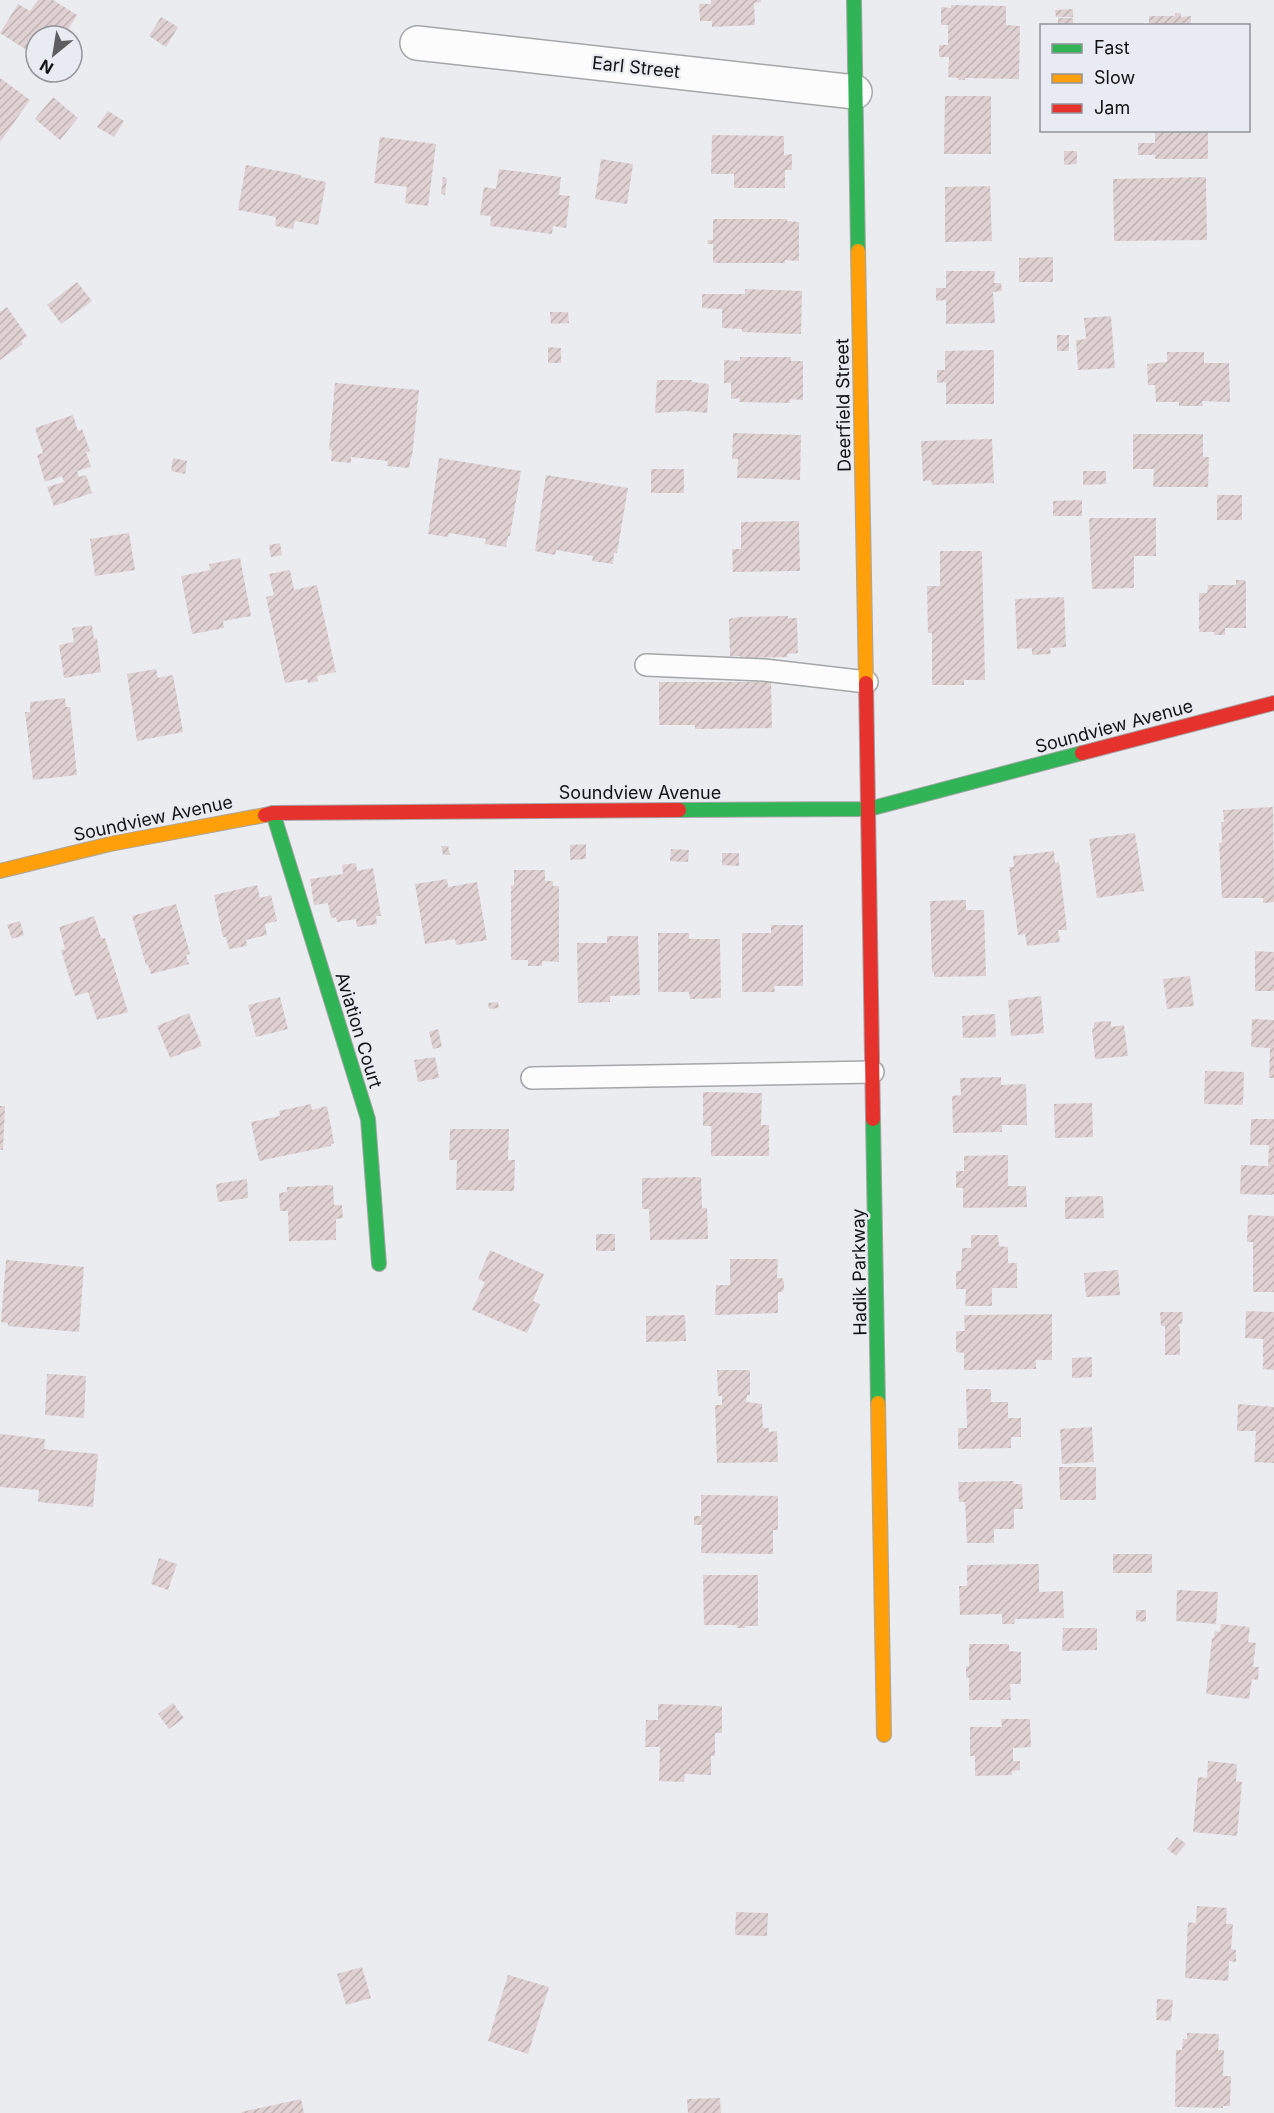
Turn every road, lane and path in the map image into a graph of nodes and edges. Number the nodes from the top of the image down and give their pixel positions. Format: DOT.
graph roads {
  1 [pos="854,0"];
  2 [pos="417,43"];
  3 [pos="855,92"];
  4 [pos="646,665"];
  5 [pos="867,682"];
  6 [pos="1274,703"];
  7 [pos="869,809"];
  8 [pos="273,813"];
  9 [pos="0,871"];
  10 [pos="873,1072"];
  11 [pos="532,1078"];
  12 [pos="380,1264"];
  13 [pos="884,1736"];
  1 -- 3 [label="street, Deerfield Street"];
  2 -- 3 [label="street, Earl Street"];
  3 -- 5 [label="street, Deerfield Street"];
  4 -- 5 [label="lane"];
  5 -- 7 [label="street, Deerfield Street"];
  6 -- 7 [label="street, Soundview Avenue"];
  7 -- 8 [label="street, Soundview Avenue"];
  7 -- 10 [label="street, Hadik Parkway"];
  8 -- 9 [label="street, Soundview Avenue"];
  8 -- 12 [label="street, Aviation Court"];
  10 -- 11 [label="lane"];
  10 -- 13 [label="street, Hadik Parkway"];
}
